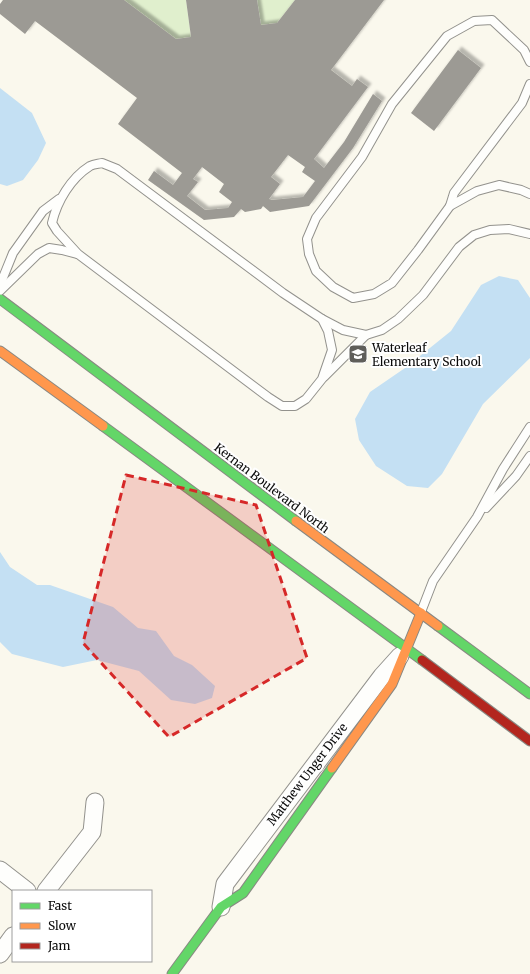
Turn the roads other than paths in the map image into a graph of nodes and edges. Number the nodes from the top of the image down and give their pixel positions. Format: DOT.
graph roads {
  1 [pos="530,62"];
  2 [pos="530,84"];
  3 [pos="530,194"];
  4 [pos="61,197"];
  5 [pos="450,206"];
  6 [pos="530,234"];
  7 [pos="78,254"];
  8 [pos="0,285"];
  9 [pos="0,291"];
  10 [pos="0,299"];
  11 [pos="322,319"];
  12 [pos="366,335"];
  13 [pos="0,351"];
  14 [pos="322,379"];
  15 [pos="530,427"];
  16 [pos="530,456"];
  17 [pos="477,517"];
  18 [pos="421,613"];
  19 [pos="408,649"];
  20 [pos="530,694"];
  21 [pos="530,741"];
  22 [pos="96,802"];
  23 [pos="0,870"];
  24 [pos="26,890"];
  25 [pos="47,890"];
  26 [pos="221,907"];
  27 [pos="12,937"];
  28 [pos="0,954"];
  29 [pos="172,974"];
  1 -- 5 [label="lane"];
  2 -- 5 [label="lane"];
  3 -- 5 [label="lane"];
  4 -- 7 [label="lane"];
  4 -- 8 [label="lane"];
  4 -- 11 [label="lane"];
  6 -- 12 [label="lane"];
  7 -- 9 [label="lane"];
  7 -- 14 [label="lane"];
  10 -- 18 [label="main road, Kernan Boulevard North"];
  11 -- 12 [label="lane"];
  11 -- 14 [label="lane"];
  12 -- 14 [label="lane"];
  13 -- 19 [label="main road"];
  15 -- 17 [label="lane"];
  16 -- 17 [label="lane"];
  17 -- 18 [label="lane"];
  18 -- 19 [label="main road, Matthew Unger Drive"];
  18 -- 20 [label="main road, Kernan Boulevard North"];
  19 -- 21 [label="main road"];
  19 -- 26 [label="street, Matthew Unger Drive"];
  22 -- 25 [label="street"];
  23 -- 24 [label="street"];
  26 -- 29 [label="main road, Matthew Unger Drive"];
  27 -- 28 [label="street"];
}
